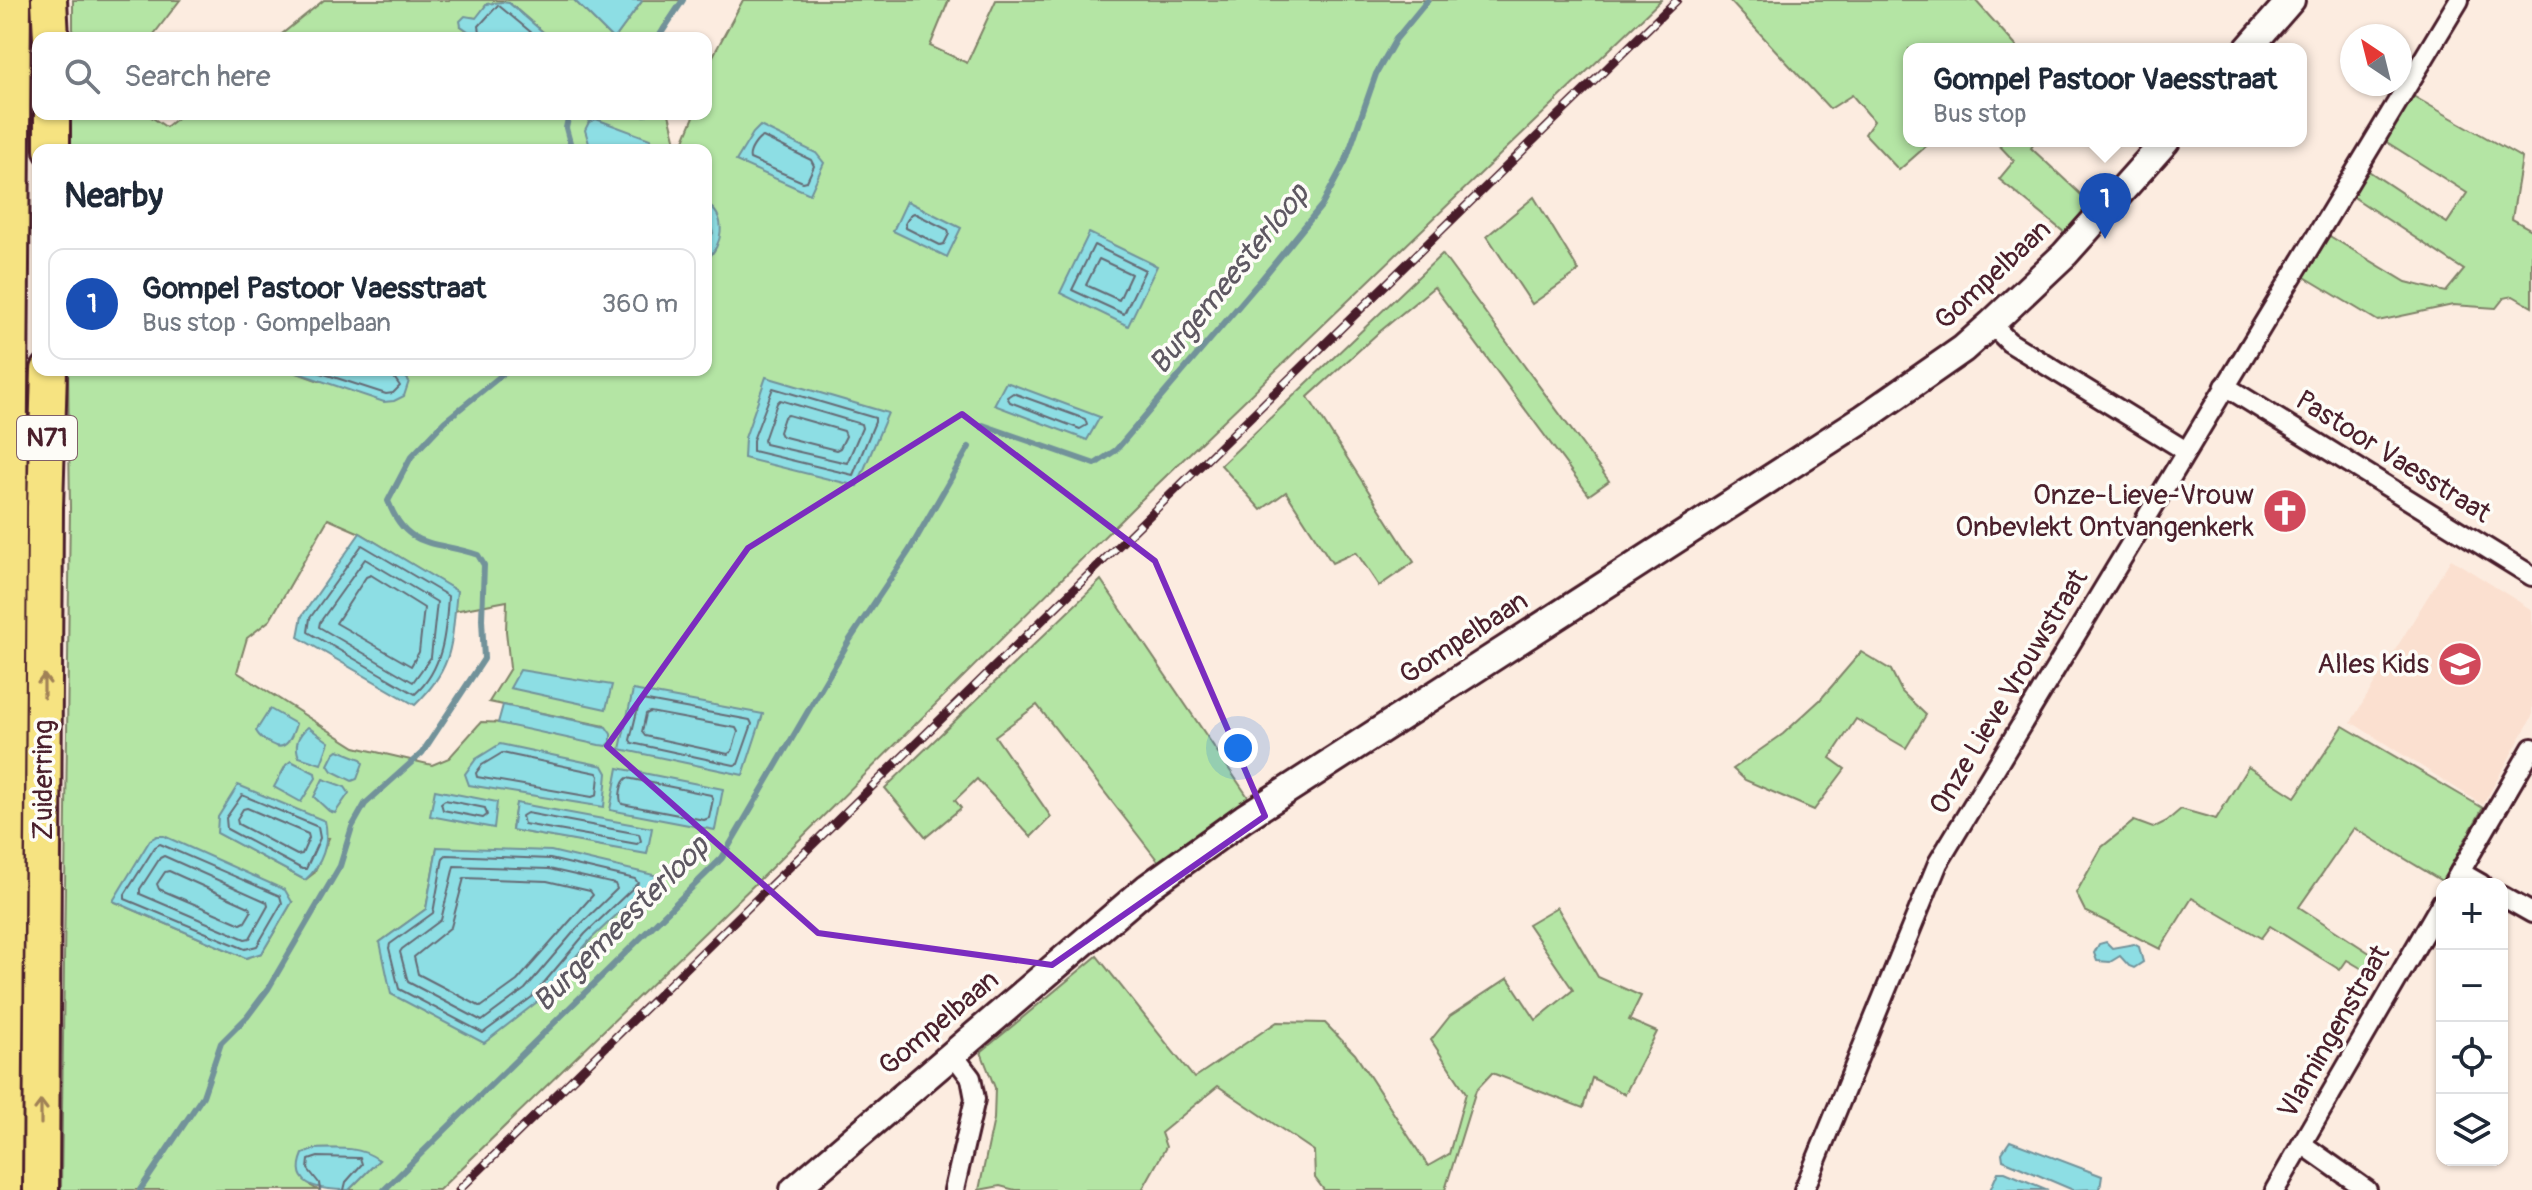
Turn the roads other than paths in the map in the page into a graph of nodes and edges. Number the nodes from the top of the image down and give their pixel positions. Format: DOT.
graph roads {
  1 [pos="13,0"];
  2 [pos="49,0"];
  3 [pos="2291,0"];
  4 [pos="2459,0"];
  5 [pos="51,32"];
  6 [pos="2253,43"];
  7 [pos="52,120"];
  8 [pos="52,144"];
  9 [pos="2161,147"];
  10 [pos="1991,324"];
  11 [pos="49,376"];
  12 [pos="2225,386"];
  13 [pos="2186,451"];
  14 [pos="2532,576"];
  15 [pos="2532,748"];
  16 [pos="2456,878"];
  17 [pos="2508,899"];
  18 [pos="2436,912"];
  19 [pos="2532,913"];
  20 [pos="952,1053"];
  21 [pos="2302,1144"];
  22 [pos="4,1190"];
  23 [pos="41,1190"];
  24 [pos="794,1190"];
  25 [pos="954,1190"];
  26 [pos="1804,1190"];
  27 [pos="2275,1190"];
  28 [pos="2367,1190"];
  1 -- 22 [label="highway, Zuiderring / N71"];
  2 -- 5 [label="highway"];
  3 -- 6 [label="street"];
  4 -- 12 [label="street, Onze Lieve Vrouwstraat"];
  7 -- 8 [label="highway"];
  9 -- 10 [label="street, Gompelbaan"];
  10 -- 13 [label="street"];
  10 -- 20 [label="street, Gompelbaan"];
  23 -- 11 [label="highway, Zuiderring / N71, one-way"];
  12 -- 13 [label="street, Onze Lieve Vrouwstraat"];
  12 -- 14 [label="street, Pastoor Vaesstraat"];
  13 -- 26 [label="street, Onze Lieve Vrouwstraat"];
  15 -- 16 [label="street"];
  17 -- 19 [label="street"];
  18 -- 21 [label="street, Vlamingenstraat"];
  20 -- 24 [label="street, Gompelbaan"];
  20 -- 25 [label="street"];
  21 -- 27 [label="street, Vlamingenstraat"];
  21 -- 28 [label="street"];
}
